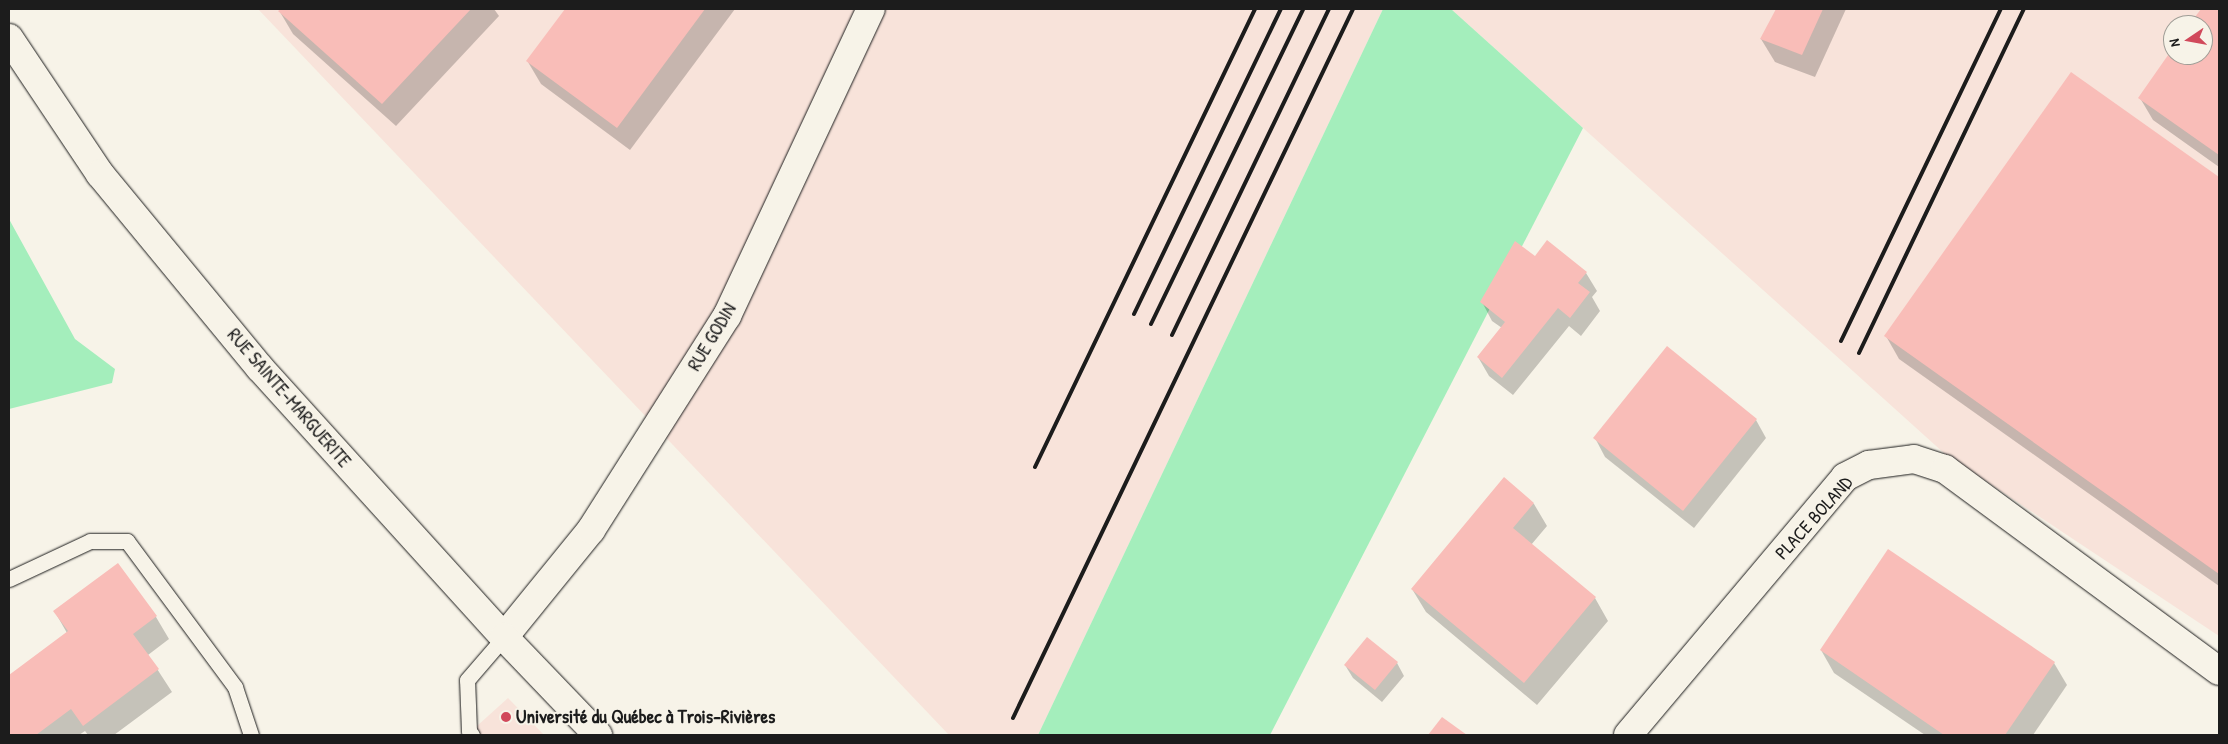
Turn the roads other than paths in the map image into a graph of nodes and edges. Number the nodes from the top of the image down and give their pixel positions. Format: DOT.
graph roads {
  1 [pos="871,9"];
  2 [pos="9,38"];
  3 [pos="9,579"];
  4 [pos="504,637"];
  5 [pos="2219,671"];
  6 [pos="251,735"];
  7 [pos="472,735"];
  8 [pos="598,735"];
  9 [pos="1628,735"];
  1 -- 4 [label="street, RUE GODIN"];
  2 -- 4 [label="street, RUE SAINTE-MARGUERITE"];
  3 -- 6 [label="lane"];
  4 -- 7 [label="lane"];
  4 -- 8 [label="street, RUE SAINTE-MARGUERITE"];
  5 -- 9 [label="street, PLACE BOLAND"];
}
